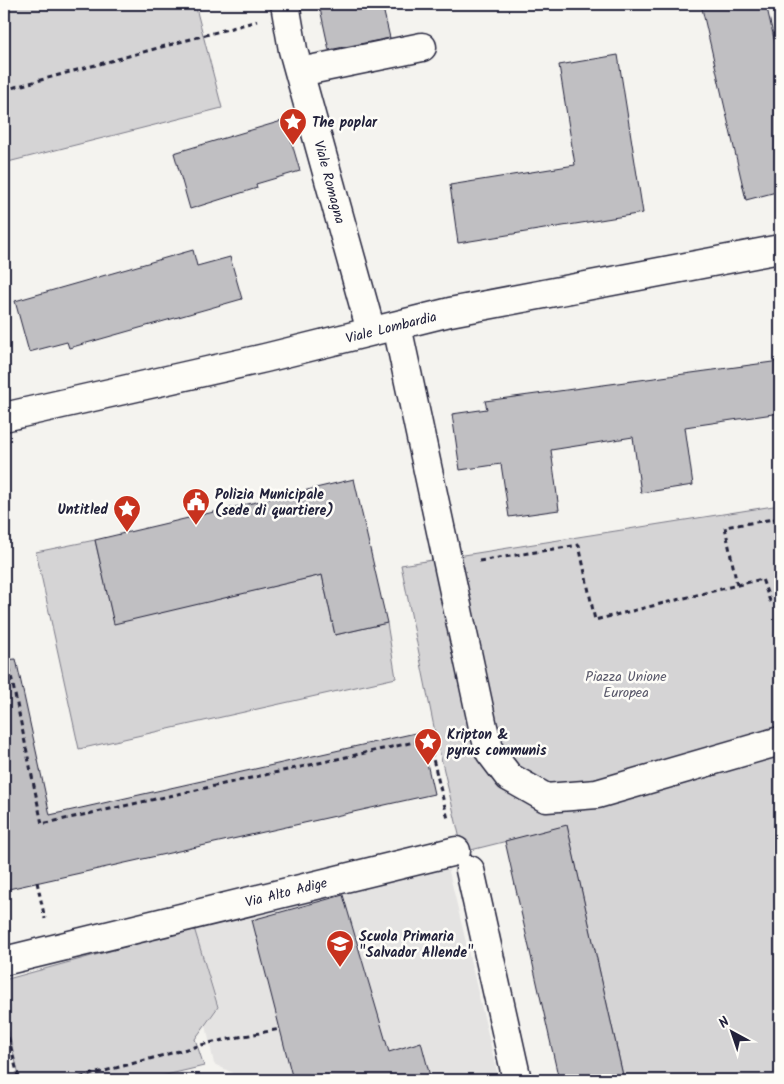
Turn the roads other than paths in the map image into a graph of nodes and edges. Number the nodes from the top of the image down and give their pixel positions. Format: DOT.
graph roads {
  1 [pos="286,8"];
  2 [pos="422,47"];
  3 [pos="300,72"];
  4 [pos="780,248"];
  5 [pos="384,328"];
  6 [pos="4,417"];
  7 [pos="780,741"];
  8 [pos="4,961"];
  9 [pos="517,1080"];
  1 -- 3 [label="street, Viale Romagna"];
  2 -- 3 [label="street"];
  3 -- 5 [label="street, Viale Romagna"];
  4 -- 5 [label="street, Viale Lombardia"];
  5 -- 6 [label="street, Viale Lombardia"];
  5 -- 7 [label="street, Viale Romagna"];
  8 -- 9 [label="street, Via Alto Adige"];
}
